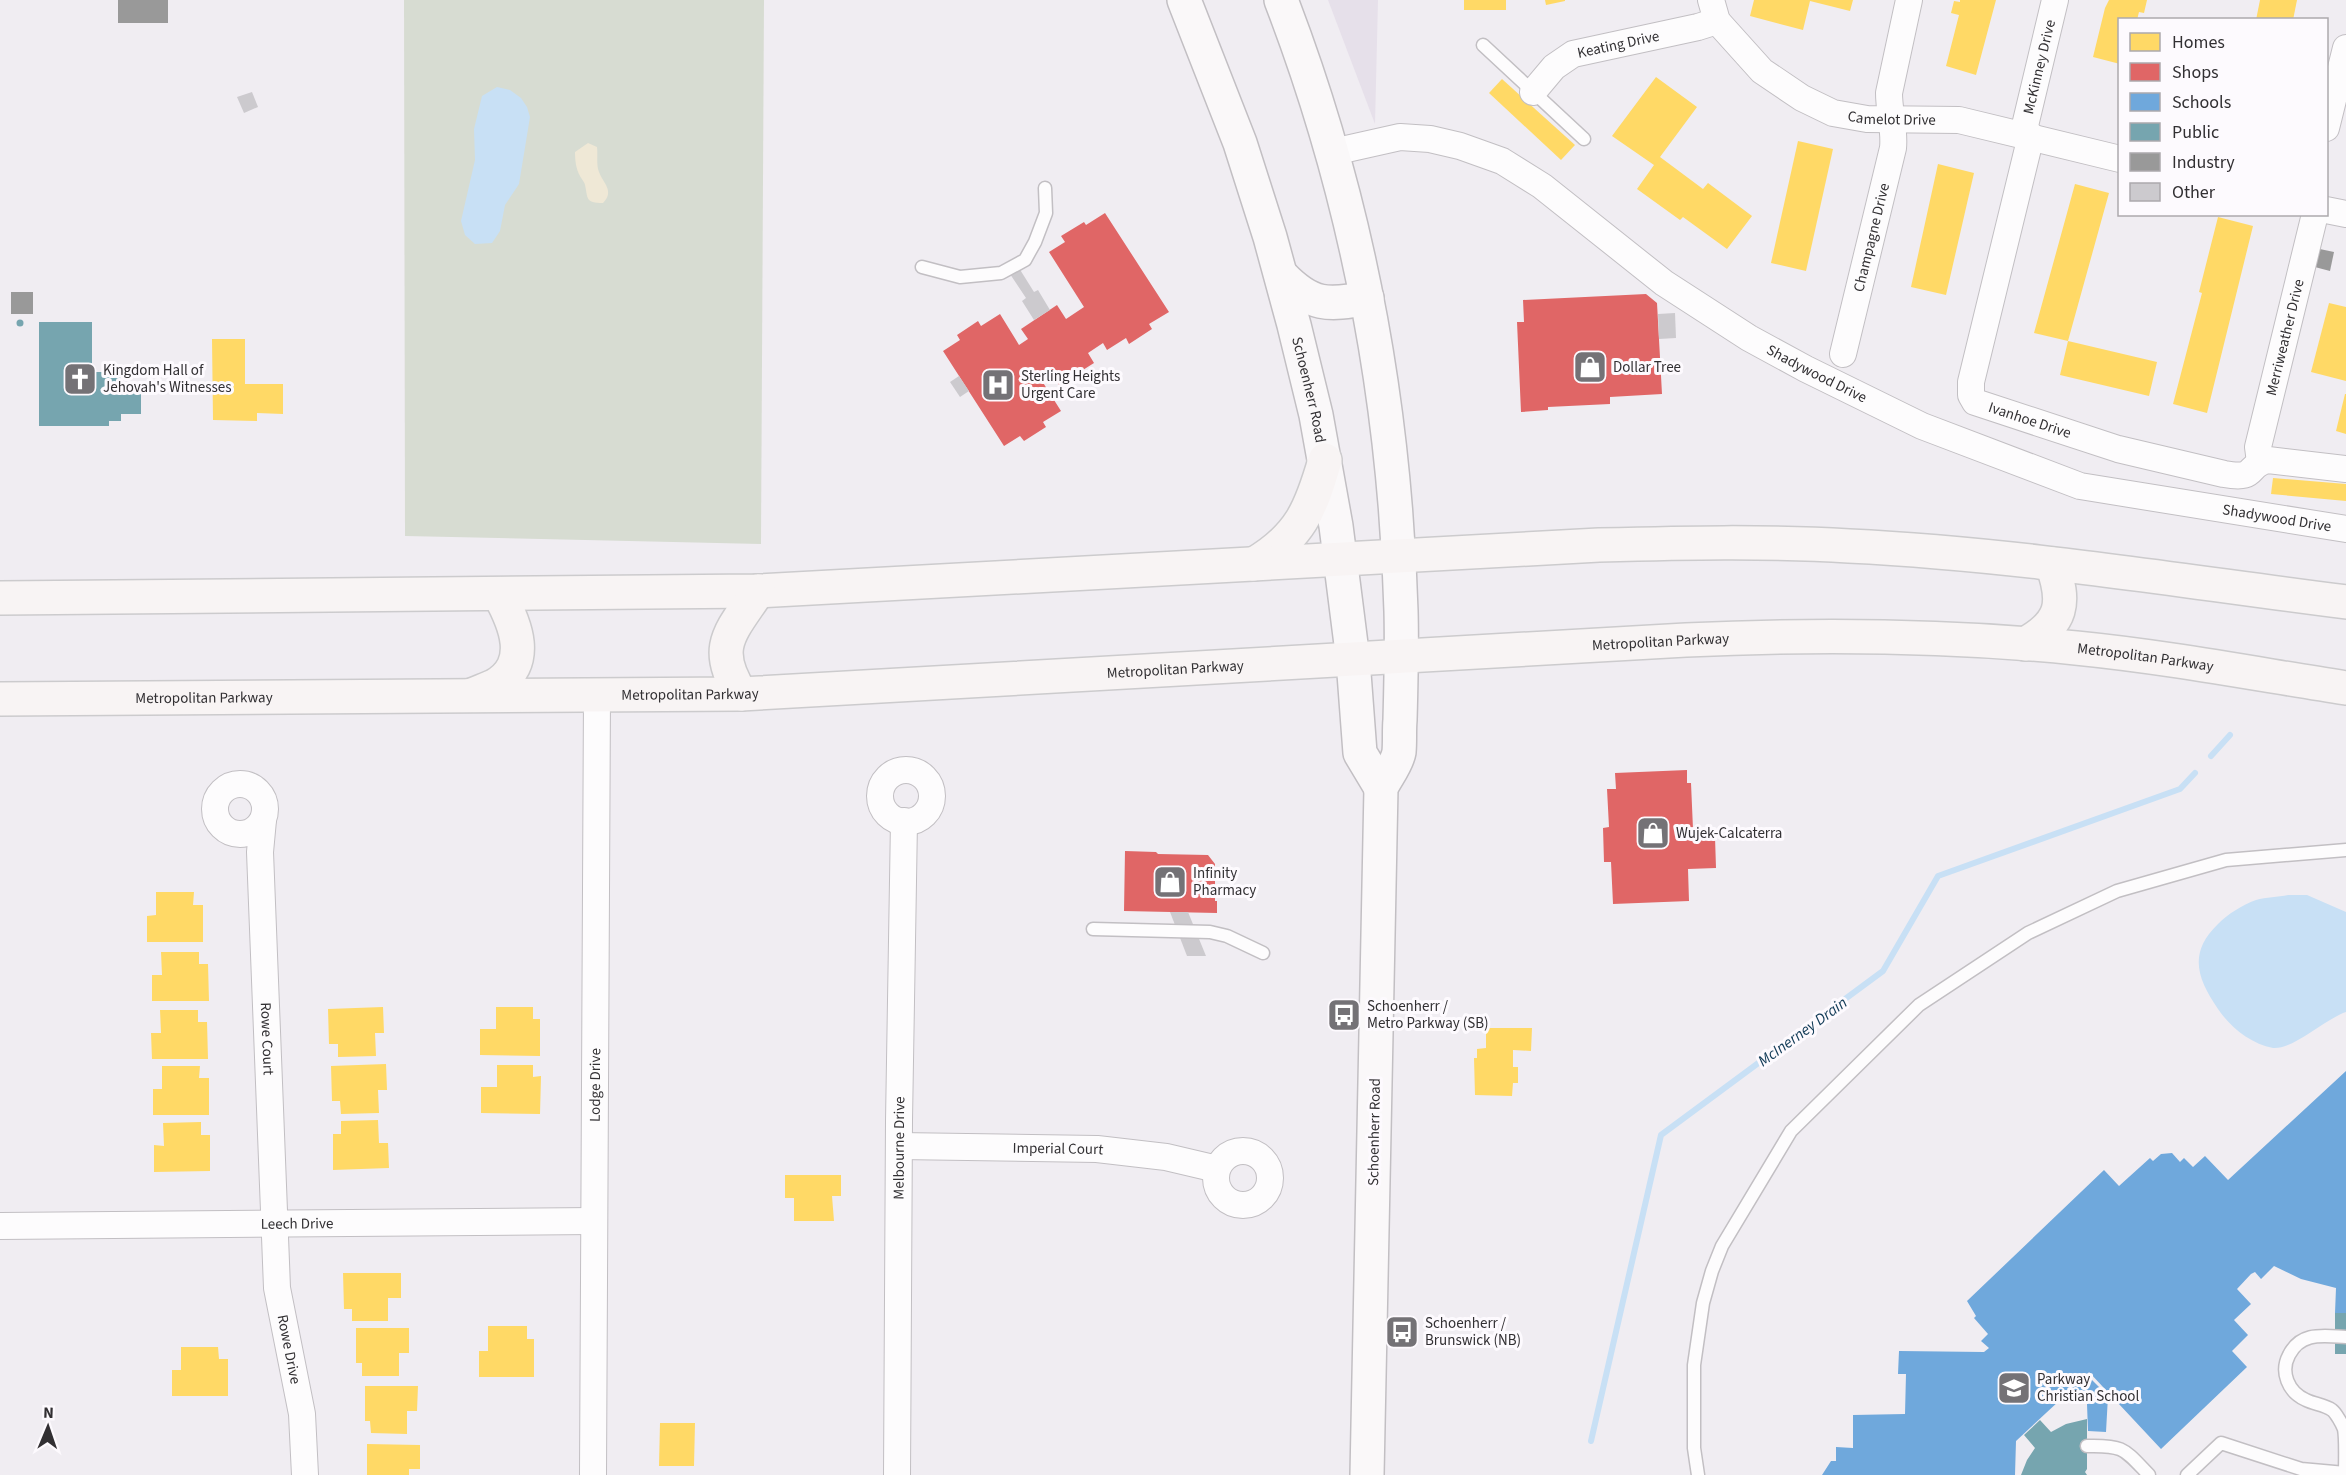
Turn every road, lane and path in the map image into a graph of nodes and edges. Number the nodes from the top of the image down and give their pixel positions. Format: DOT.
graph roads {
  1 [pos="1184,0"];
  2 [pos="1281,0"];
  3 [pos="1909,0"];
  4 [pos="2055,0"];
  5 [pos="1714,10"];
  6 [pos="1483,45"];
  7 [pos="2346,48"];
  8 [pos="1533,92"];
  9 [pos="1892,120"];
  10 [pos="2328,120"];
  11 [pos="2027,135"];
  12 [pos="1584,140"];
  13 [pos="1333,152"];
  14 [pos="2118,158"];
  15 [pos="1045,188"];
  16 [pos="2328,210"];
  17 [pos="2346,214"];
  18 [pos="2315,216"];
  19 [pos="922,267"];
  20 [pos="1281,276"];
  21 [pos="1367,298"];
  22 [pos="1844,354"];
  23 [pos="1325,460"];
  24 [pos="2260,462"];
  25 [pos="2346,469"];
  26 [pos="2346,529"];
  27 [pos="1400,556"];
  28 [pos="1341,559"];
  29 [pos="1254,564"];
  30 [pos="2052,564"];
  31 [pos="758,591"];
  32 [pos="499,594"];
  33 [pos="0,598"];
  34 [pos="2346,602"];
  35 [pos="2025,644"];
  36 [pos="1402,657"];
  37 [pos="1353,660"];
  38 [pos="2346,688"];
  39 [pos="741,694"];
  40 [pos="597,695"];
  41 [pos="467,696"];
  42 [pos="0,699"];
  43 [pos="1381,788"];
  44 [pos="263,820"];
  45 [pos="904,821"];
  46 [pos="235,834"];
  47 [pos="2346,850"];
  48 [pos="260,852"];
  49 [pos="1094,929"];
  50 [pos="1263,953"];
  51 [pos="899,1146"];
  52 [pos="1217,1169"];
  53 [pos="594,1221"];
  54 [pos="275,1224"];
  55 [pos="0,1226"];
  56 [pos="2346,1337"];
  57 [pos="2087,1446"];
  58 [pos="2301,1472"];
  59 [pos="2345,1473"];
  60 [pos="305,1475"];
  61 [pos="593,1475"];
  62 [pos="897,1475"];
  63 [pos="1367,1475"];
  64 [pos="1698,1475"];
  65 [pos="2149,1475"];
  66 [pos="2187,1475"];
  1 -- 20 [label="main road, Schoenherr Road"];
  2 -- 13 [label="main road, Schoenherr Road"];
  3 -- 9 [label="street, Champagne Drive"];
  4 -- 11 [label="street, McKinney Drive"];
  5 -- 8 [label="street, Keating Drive"];
  5 -- 9 [label="street, Camelot Drive"];
  6 -- 8 [label="lane"];
  7 -- 10 [label="street"];
  8 -- 12 [label="lane"];
  9 -- 11 [label="street, Camelot Drive"];
  9 -- 22 [label="street, Champagne Drive"];
  11 -- 14 [label="street, Camelot Drive"];
  11 -- 24 [label="street, Ivanhoe Drive"];
  13 -- 21 [label="main road, Schoenherr Road"];
  13 -- 26 [label="street, Shadywood Drive"];
  15 -- 19 [label="lane"];
  16 -- 17 [label="street"];
  18 -- 24 [label="street, Merriweather Drive"];
  20 -- 21 [label="main road"];
  20 -- 23 [label="main road, Schoenherr Road"];
  21 -- 27 [label="main road, Schoenherr Road"];
  23 -- 28 [label="main road, Schoenherr Road"];
  23 -- 29 [label="main road"];
  24 -- 25 [label="street"];
  27 -- 28 [label="main road"];
  27 -- 30 [label="main road"];
  27 -- 36 [label="main road, Schoenherr Road"];
  28 -- 29 [label="main road"];
  28 -- 37 [label="main road, Schoenherr Road"];
  29 -- 31 [label="main road"];
  30 -- 34 [label="main road"];
  30 -- 35 [label="main road"];
  31 -- 32 [label="main road"];
  31 -- 39 [label="main road"];
  32 -- 33 [label="main road"];
  32 -- 41 [label="main road"];
  35 -- 36 [label="main road, Metropolitan Parkway"];
  35 -- 38 [label="main road, Metropolitan Parkway"];
  36 -- 37 [label="main road, Metropolitan Parkway"];
  36 -- 43 [label="main road, Schoenherr Road"];
  37 -- 39 [label="main road, Metropolitan Parkway"];
  37 -- 43 [label="main road, Schoenherr Road"];
  39 -- 40 [label="main road, Metropolitan Parkway"];
  40 -- 41 [label="main road, Metropolitan Parkway"];
  40 -- 53 [label="street, Lodge Drive"];
  41 -- 42 [label="main road, Metropolitan Parkway"];
  43 -- 63 [label="main road, Schoenherr Road"];
  44 -- 46 [label="street"];
  44 -- 46 [label="street, Rowe Court"];
  44 -- 48 [label="street, Rowe Court"];
  45 -- 51 [label="street, Melbourne Drive"];
  46 -- 48 [label="street, Rowe Court"];
  47 -- 64 [label="lane"];
  48 -- 54 [label="street, Rowe Court"];
  49 -- 50 [label="lane"];
  51 -- 52 [label="street, Imperial Court"];
  51 -- 62 [label="street, Melbourne Drive"];
  53 -- 54 [label="street, Leech Drive"];
  53 -- 61 [label="street, Lodge Drive"];
  54 -- 55 [label="street, Leech Drive"];
  54 -- 60 [label="street, Rowe Drive"];
  56 -- 59 [label="lane"];
  57 -- 65 [label="lane"];
  58 -- 59 [label="lane"];
  58 -- 66 [label="lane"];
}
